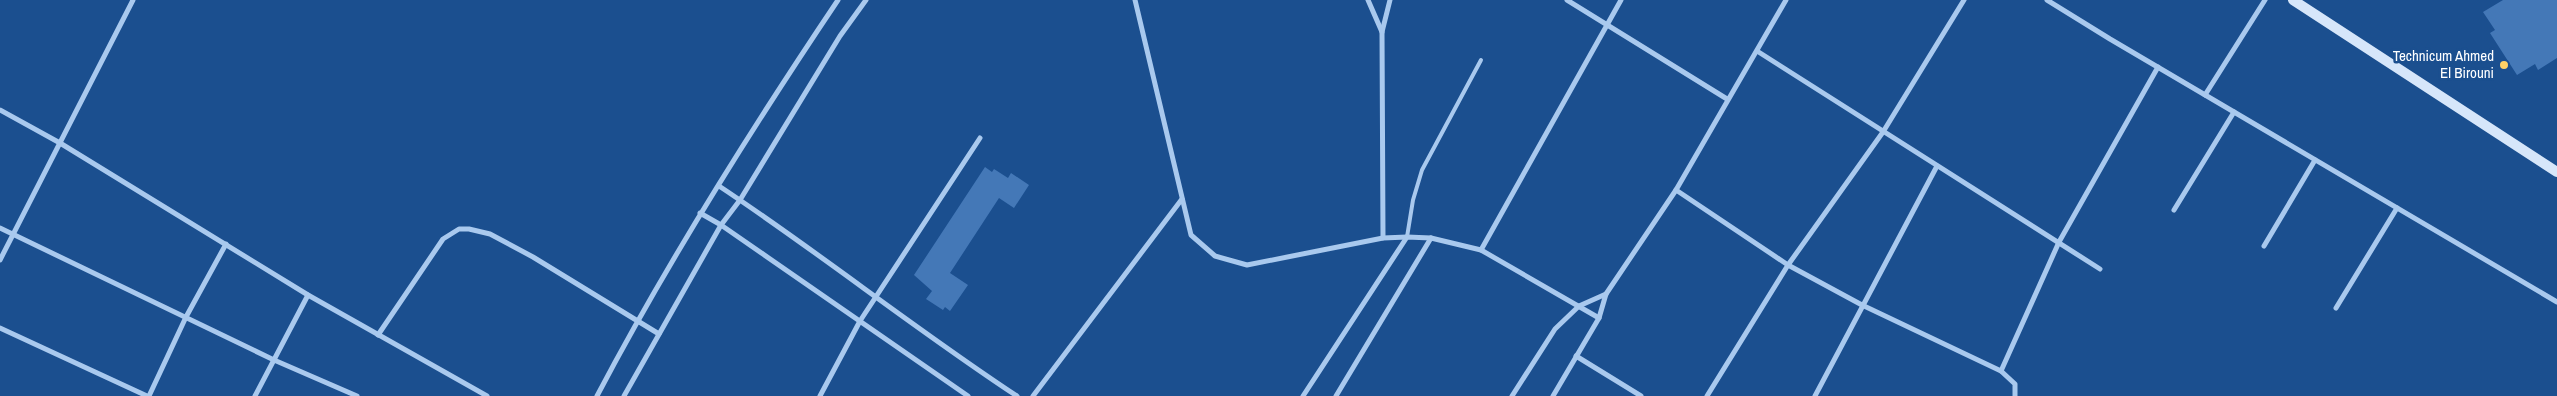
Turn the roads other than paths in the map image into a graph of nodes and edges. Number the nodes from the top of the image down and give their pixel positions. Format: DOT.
graph roads {
  1 [pos="133,0"];
  2 [pos="838,0"];
  3 [pos="866,0"];
  4 [pos="1135,0"];
  5 [pos="1368,0"];
  6 [pos="1390,0"];
  7 [pos="1567,0"];
  8 [pos="1621,0"];
  9 [pos="1786,0"];
  10 [pos="1964,0"];
  11 [pos="2047,0"];
  12 [pos="2265,0"];
  13 [pos="2293,0"];
  14 [pos="1607,25"];
  15 [pos="1382,32"];
  16 [pos="1757,51"];
  17 [pos="1481,60"];
  18 [pos="2158,67"];
  19 [pos="2205,95"];
  20 [pos="1727,99"];
  21 [pos="0,110"];
  22 [pos="2234,112"];
  23 [pos="1883,132"];
  24 [pos="980,138"];
  25 [pos="60,143"];
  26 [pos="2315,160"];
  27 [pos="1937,166"];
  28 [pos="2557,172"];
  29 [pos="719,186"];
  30 [pos="1676,190"];
  31 [pos="1182,199"];
  32 [pos="740,200"];
  33 [pos="2397,208"];
  34 [pos="2174,210"];
  35 [pos="700,213"];
  36 [pos="721,224"];
  37 [pos="0,228"];
  38 [pos="14,234"];
  39 [pos="1407,236"];
  40 [pos="1383,238"];
  41 [pos="1431,238"];
  42 [pos="2059,242"];
  43 [pos="226,244"];
  44 [pos="2264,246"];
  45 [pos="1481,250"];
  46 [pos="0,260"];
  47 [pos="1788,264"];
  48 [pos="2100,268"];
  49 [pos="1606,294"];
  50 [pos="308,295"];
  51 [pos="876,296"];
  52 [pos="2557,300"];
  53 [pos="1862,304"];
  54 [pos="1579,306"];
  55 [pos="2336,308"];
  56 [pos="186,317"];
  57 [pos="1598,318"];
  58 [pos="636,321"];
  59 [pos="860,322"];
  60 [pos="0,328"];
  61 [pos="660,334"];
  62 [pos="378,335"];
  63 [pos="1576,356"];
  64 [pos="274,360"];
  65 [pos="2001,370"];
  66 [pos="148,396"];
  67 [pos="255,396"];
  68 [pos="357,396"];
  69 [pos="487,396"];
  70 [pos="597,396"];
  71 [pos="624,396"];
  72 [pos="820,396"];
  73 [pos="968,396"];
  74 [pos="1017,396"];
  75 [pos="1034,396"];
  76 [pos="1302,396"];
  77 [pos="1336,396"];
  78 [pos="1512,396"];
  79 [pos="1553,396"];
  80 [pos="1641,396"];
  81 [pos="1706,396"];
  82 [pos="1815,396"];
  83 [pos="2015,396"];
  1 -- 25 [label="street"];
  2 -- 29 [label="street"];
  3 -- 32 [label="street"];
  4 -- 31 [label="street"];
  5 -- 15 [label="street"];
  6 -- 15 [label="street"];
  7 -- 14 [label="street"];
  8 -- 14 [label="street"];
  9 -- 16 [label="street"];
  10 -- 23 [label="street"];
  11 -- 18 [label="street"];
  12 -- 19 [label="street"];
  13 -- 28 [label="street"];
  14 -- 20 [label="street"];
  14 -- 45 [label="street"];
  15 -- 40 [label="street"];
  16 -- 20 [label="street"];
  16 -- 23 [label="street"];
  17 -- 39 [label="lane"];
  18 -- 19 [label="street"];
  18 -- 42 [label="street"];
  19 -- 22 [label="street"];
  20 -- 30 [label="street"];
  21 -- 25 [label="street"];
  22 -- 26 [label="street"];
  22 -- 34 [label="street"];
  23 -- 27 [label="street"];
  23 -- 47 [label="street"];
  24 -- 51 [label="street"];
  25 -- 38 [label="street"];
  25 -- 43 [label="street"];
  26 -- 33 [label="street"];
  26 -- 44 [label="street"];
  27 -- 42 [label="street"];
  27 -- 53 [label="street"];
  29 -- 32 [label="street"];
  29 -- 35 [label="street"];
  30 -- 47 [label="street"];
  30 -- 49 [label="street"];
  31 -- 40 [label="street"];
  31 -- 75 [label="street"];
  32 -- 36 [label="street"];
  32 -- 51 [label="street"];
  33 -- 52 [label="street"];
  33 -- 55 [label="street"];
  35 -- 36 [label="street"];
  35 -- 58 [label="street"];
  36 -- 59 [label="street"];
  36 -- 61 [label="street"];
  37 -- 38 [label="street"];
  38 -- 46 [label="street"];
  38 -- 56 [label="street"];
  39 -- 40 [label="street"];
  39 -- 41 [label="street"];
  39 -- 76 [label="street"];
  41 -- 45 [label="street"];
  41 -- 77 [label="street"];
  42 -- 48 [label="street"];
  42 -- 65 [label="street"];
  43 -- 50 [label="street"];
  43 -- 56 [label="street"];
  45 -- 54 [label="street"];
  47 -- 53 [label="street"];
  47 -- 81 [label="street"];
  49 -- 54 [label="street"];
  49 -- 57 [label="street"];
  50 -- 62 [label="street"];
  50 -- 64 [label="street"];
  51 -- 59 [label="street"];
  51 -- 74 [label="street"];
  53 -- 65 [label="street"];
  53 -- 82 [label="street"];
  54 -- 57 [label="street"];
  54 -- 78 [label="street"];
  56 -- 64 [label="street"];
  56 -- 66 [label="street"];
  57 -- 63 [label="street"];
  58 -- 61 [label="street"];
  58 -- 62 [label="street"];
  58 -- 70 [label="street"];
  59 -- 72 [label="street"];
  59 -- 73 [label="street"];
  60 -- 66 [label="street"];
  61 -- 71 [label="street"];
  62 -- 69 [label="street"];
  63 -- 79 [label="street"];
  63 -- 80 [label="street"];
  64 -- 67 [label="street"];
  64 -- 68 [label="street"];
  65 -- 83 [label="street"];
}
